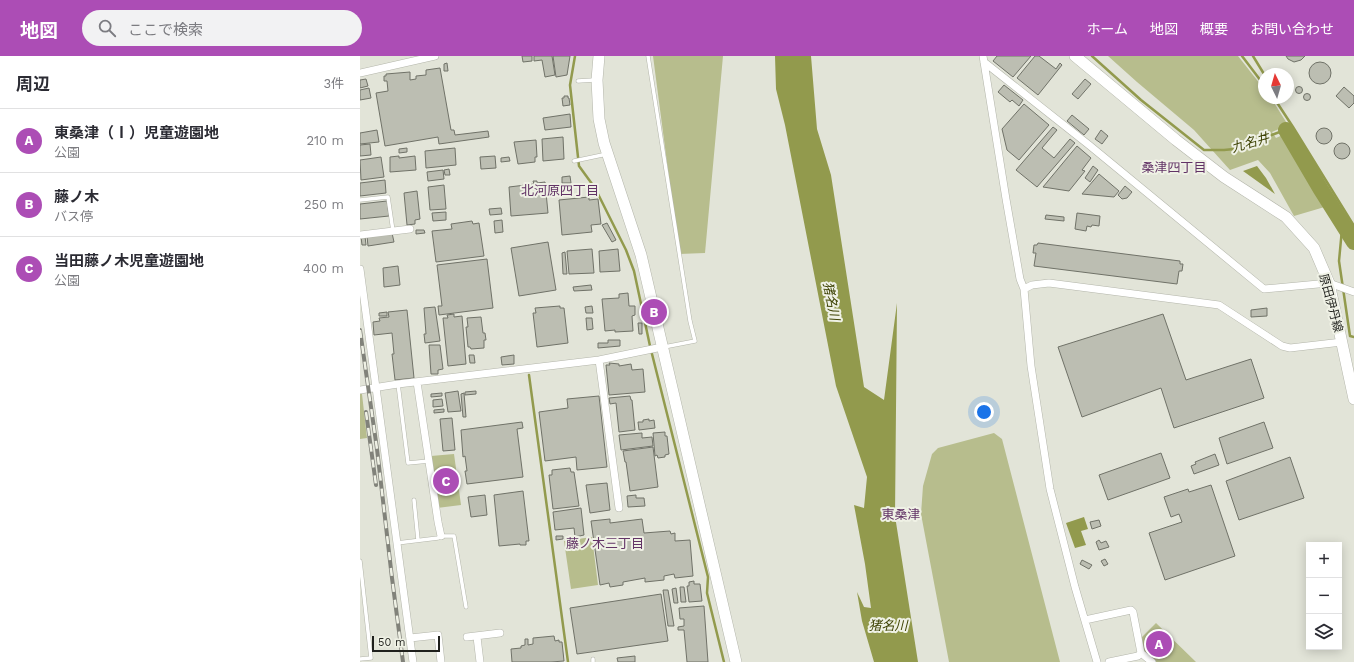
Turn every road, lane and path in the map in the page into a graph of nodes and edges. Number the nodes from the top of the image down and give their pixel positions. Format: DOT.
graph roads {
  1 [pos="435,56"];
  2 [pos="599,56"];
  3 [pos="648,56"];
  4 [pos="1076,56"];
  5 [pos="984,59"];
  6 [pos="360,74"];
  7 [pos="597,80"];
  8 [pos="578,81"];
  9 [pos="608,154"];
  10 [pos="574,161"];
  11 [pos="360,200"];
  12 [pos="410,229"];
  13 [pos="393,231"];
  14 [pos="360,234"];
  15 [pos="360,269"];
  16 [pos="1328,283"];
  17 [pos="1024,289"];
  18 [pos="1354,292"];
  19 [pos="1342,342"];
  20 [pos="662,347"];
  21 [pos="599,360"];
  22 [pos="417,382"];
  23 [pos="398,384"];
  24 [pos="376,387"];
  25 [pos="360,390"];
  26 [pos="1354,394"];
  27 [pos="429,461"];
  28 [pos="414,500"];
  29 [pos="619,508"];
  30 [pos="441,536"];
  31 [pos="418,540"];
  32 [pos="397,543"];
  33 [pos="360,561"];
  34 [pos="466,607"];
  35 [pos="1085,620"];
  36 [pos="500,633"];
  37 [pos="477,637"];
  38 [pos="410,638"];
  39 [pos="468,638"];
  40 [pos="1141,653"];
  41 [pos="360,659"];
  42 [pos="414,662"];
  43 [pos="442,662"];
  44 [pos="480,662"];
  45 [pos="736,662"];
  46 [pos="1097,662"];
  47 [pos="1109,662"];
  48 [pos="1152,662"];
  1 -- 6 [label="street"];
  2 -- 7 [label="street"];
  3 -- 20 [label="lane"];
  4 -- 16 [label="street, 原田伊丹線"];
  5 -- 16 [label="street"];
  5 -- 17 [label="street"];
  7 -- 8 [label="lane"];
  7 -- 9 [label="street"];
  9 -- 10 [label="lane"];
  9 -- 20 [label="street"];
  11 -- 13 [label="lane"];
  12 -- 13 [label="street"];
  13 -- 14 [label="street"];
  15 -- 24 [label="street"];
  16 -- 18 [label="street"];
  16 -- 19 [label="street, 原田伊丹線"];
  17 -- 19 [label="street"];
  17 -- 35 [label="street"];
  19 -- 26 [label="street, 原田伊丹線"];
  20 -- 21 [label="street"];
  20 -- 45 [label="street"];
  21 -- 22 [label="street"];
  21 -- 29 [label="street"];
  22 -- 23 [label="street"];
  22 -- 27 [label="street"];
  23 -- 24 [label="street"];
  23 -- 27 [label="lane"];
  24 -- 25 [label="street"];
  24 -- 32 [label="street"];
  27 -- 30 [label="street"];
  28 -- 31 [label="lane"];
  30 -- 31 [label="lane"];
  30 -- 34 [label="lane"];
  31 -- 32 [label="lane"];
  32 -- 38 [label="street"];
  33 -- 41 [label="lane"];
  35 -- 40 [label="street"];
  35 -- 46 [label="street"];
  36 -- 37 [label="street"];
  37 -- 39 [label="street"];
  37 -- 44 [label="street"];
  38 -- 42 [label="street"];
  38 -- 43 [label="street"];
  40 -- 47 [label="street"];
  40 -- 48 [label="street"];
}
